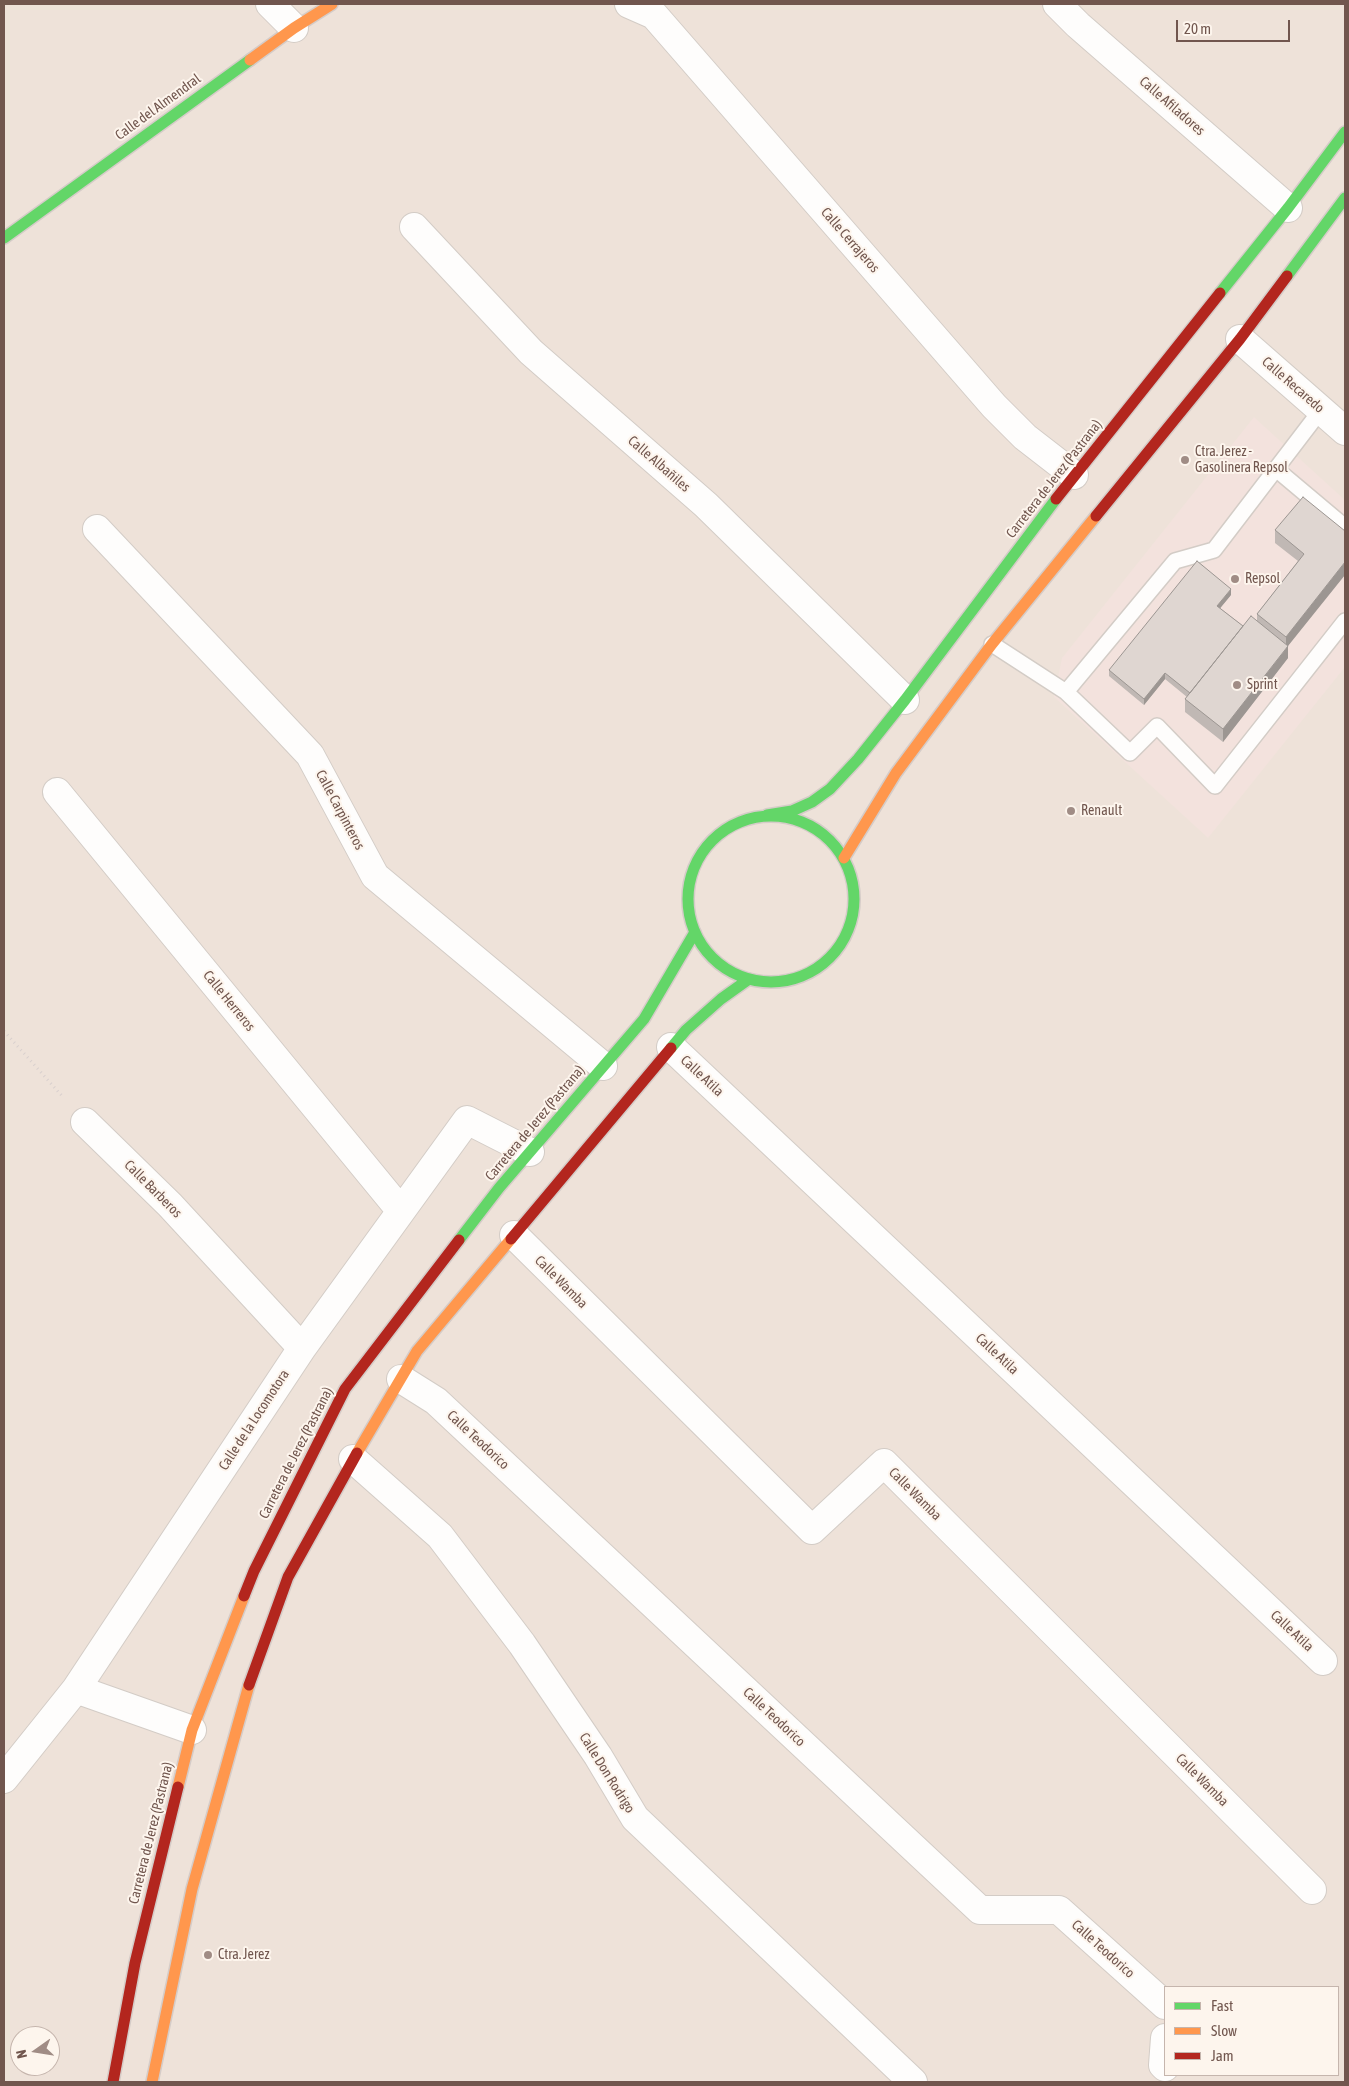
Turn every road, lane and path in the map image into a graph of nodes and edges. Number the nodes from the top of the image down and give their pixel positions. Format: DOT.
graph roads {
  1 [pos="270,4"];
  2 [pos="332,4"];
  3 [pos="629,4"];
  4 [pos="1057,4"];
  5 [pos="294,28"];
  6 [pos="1345,132"];
  7 [pos="1345,198"];
  8 [pos="1288,208"];
  9 [pos="414,227"];
  10 [pos="4,238"];
  11 [pos="1240,339"];
  12 [pos="1321,410"];
  13 [pos="1345,431"];
  14 [pos="1276,469"];
  15 [pos="1074,475"];
  16 [pos="1345,527"];
  17 [pos="97,529"];
  18 [pos="1345,621"];
  19 [pos="992,644"];
  20 [pos="1066,692"];
  21 [pos="905,700"];
  22 [pos="57,792"];
  23 [pos="767,815"];
  24 [pos="844,858"];
  25 [pos="695,932"];
  26 [pos="749,980"];
  27 [pos="4,1031"];
  28 [pos="671,1047"];
  29 [pos="603,1066"];
  30 [pos="85,1122"];
  31 [pos="530,1152"];
  32 [pos="401,1211"];
  33 [pos="514,1235"];
  34 [pos="302,1348"];
  35 [pos="400,1379"];
  36 [pos="353,1459"];
  37 [pos="1323,1660"];
  38 [pos="76,1689"];
  39 [pos="192,1730"];
  40 [pos="4,1779"];
  41 [pos="1312,1890"];
  42 [pos="1164,2004"];
  43 [pos="1164,2052"];
  44 [pos="1164,2066"];
  45 [pos="113,2082"];
  46 [pos="152,2082"];
  47 [pos="913,2082"];
  1 -- 5 [label="street"];
  2 -- 5 [label="main road, Calle del Almendral"];
  3 -- 15 [label="street, Calle Cerrajeros"];
  4 -- 8 [label="street, Calle Afiladores"];
  5 -- 10 [label="main road, Calle del Almendral"];
  6 -- 8 [label="main road, Carretera de Jerez (Pastrana)"];
  7 -- 11 [label="main road"];
  8 -- 15 [label="main road, Carretera de Jerez (Pastrana)"];
  9 -- 21 [label="street, Calle Albañiles"];
  11 -- 12 [label="street, Calle Recaredo"];
  11 -- 19 [label="main road"];
  12 -- 13 [label="street, Calle Recaredo"];
  12 -- 14 [label="lane"];
  14 -- 16 [label="lane"];
  14 -- 20 [label="lane"];
  15 -- 21 [label="main road, Carretera de Jerez (Pastrana)"];
  17 -- 29 [label="street, Calle Carpinteros"];
  18 -- 20 [label="lane"];
  19 -- 20 [label="lane"];
  19 -- 24 [label="main road"];
  21 -- 23 [label="main road, Carretera de Jerez (Pastrana)"];
  22 -- 32 [label="street, Calle Herreros"];
  23 -- 24 [label="main road"];
  23 -- 25 [label="main road"];
  24 -- 26 [label="main road"];
  25 -- 26 [label="main road"];
  25 -- 29 [label="main road, Carretera de Jerez (Pastrana)"];
  26 -- 28 [label="main road"];
  27 -- 30 [label="path"];
  28 -- 33 [label="main road"];
  28 -- 37 [label="street, Calle Atila"];
  29 -- 31 [label="main road, Carretera de Jerez (Pastrana)"];
  30 -- 34 [label="street, Calle Barberos"];
  31 -- 32 [label="street, Calle de la Locomotora"];
  31 -- 39 [label="main road, Carretera de Jerez (Pastrana)"];
  32 -- 34 [label="street, Calle de la Locomotora"];
  33 -- 35 [label="main road"];
  33 -- 41 [label="street, Calle Wamba"];
  34 -- 38 [label="street, Calle de la Locomotora"];
  35 -- 36 [label="main road"];
  35 -- 42 [label="street, Calle Teodorico"];
  36 -- 46 [label="main road"];
  36 -- 47 [label="street, Calle Don Rodrigo"];
  38 -- 39 [label="street"];
  38 -- 40 [label="street, Calle de la Locomotora"];
  39 -- 45 [label="main road, Carretera de Jerez (Pastrana)"];
  43 -- 44 [label="street"];
}
